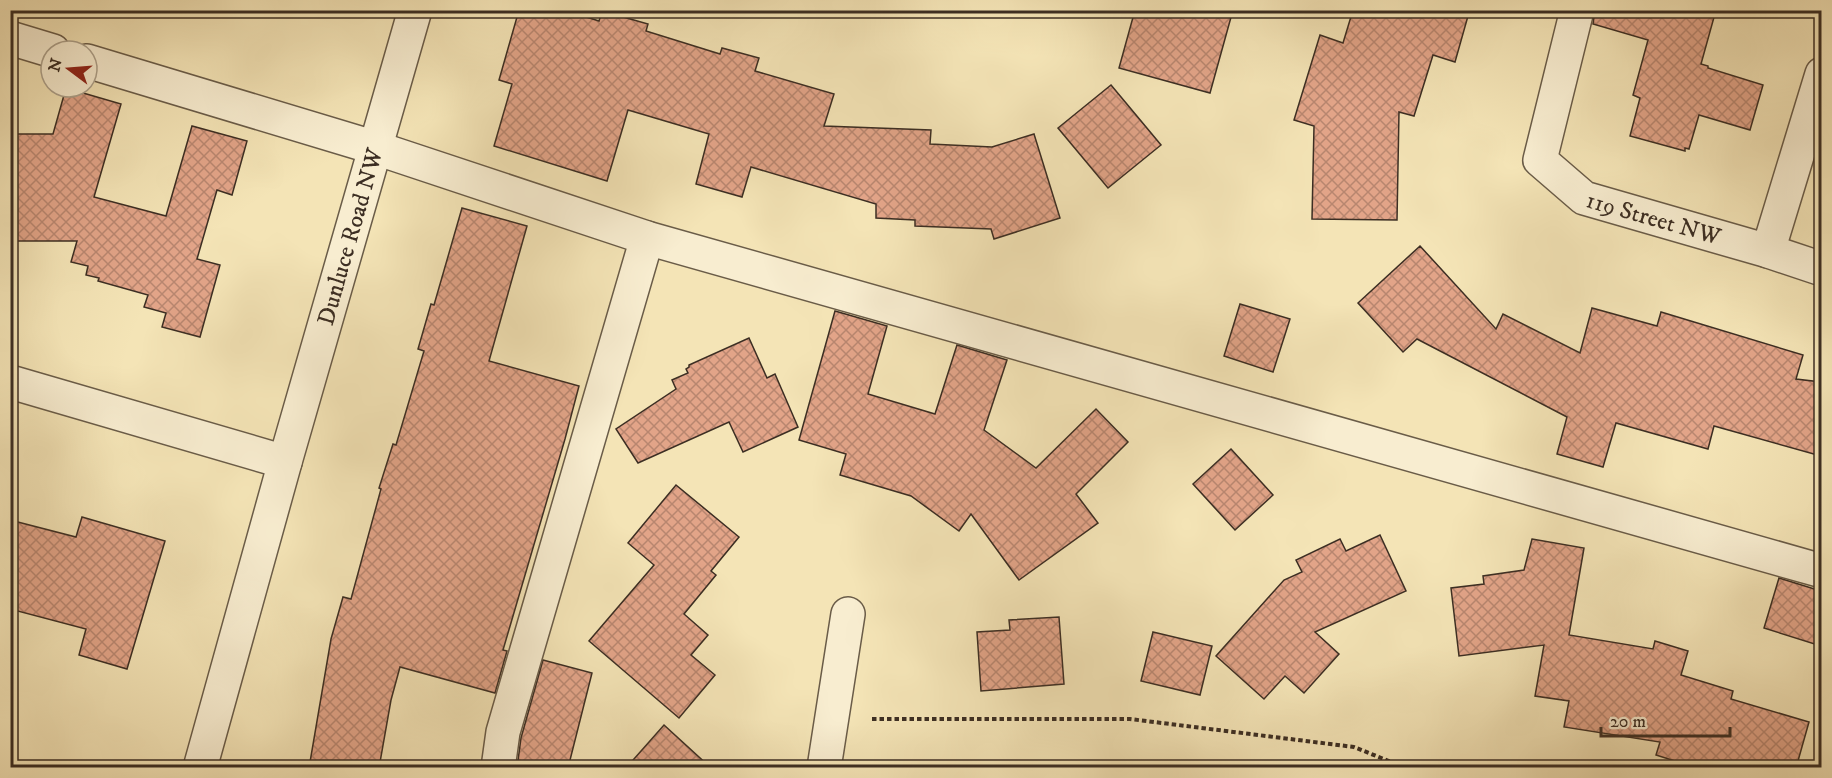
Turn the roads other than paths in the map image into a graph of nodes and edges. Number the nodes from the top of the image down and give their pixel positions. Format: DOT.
graph roads {
  1 [pos="415,10"];
  2 [pos="1577,10"];
  3 [pos="10,38"];
  4 [pos="39,47"];
  5 [pos="99,65"];
  6 [pos="1821,75"];
  7 [pos="376,148"];
  8 [pos="647,238"];
  9 [pos="1768,251"];
  10 [pos="1821,270"];
  11 [pos="14,383"];
  12 [pos="285,462"];
  13 [pos="1821,571"];
  14 [pos="848,614"];
  15 [pos="200,768"];
  16 [pos="498,768"];
  17 [pos="824,768"];
  1 -- 7 [label="street, Dunluce Road NW"];
  2 -- 9 [label="street, 119 Street NW"];
  3 -- 4 [label="street"];
  5 -- 7 [label="street"];
  6 -- 9 [label="street"];
  7 -- 8 [label="street"];
  7 -- 12 [label="street, Dunluce Road NW"];
  8 -- 13 [label="street"];
  8 -- 16 [label="street"];
  9 -- 10 [label="street, 119 Street NW"];
  11 -- 12 [label="street"];
  12 -- 15 [label="street, Dunluce Road NW"];
  14 -- 17 [label="street"];
}
